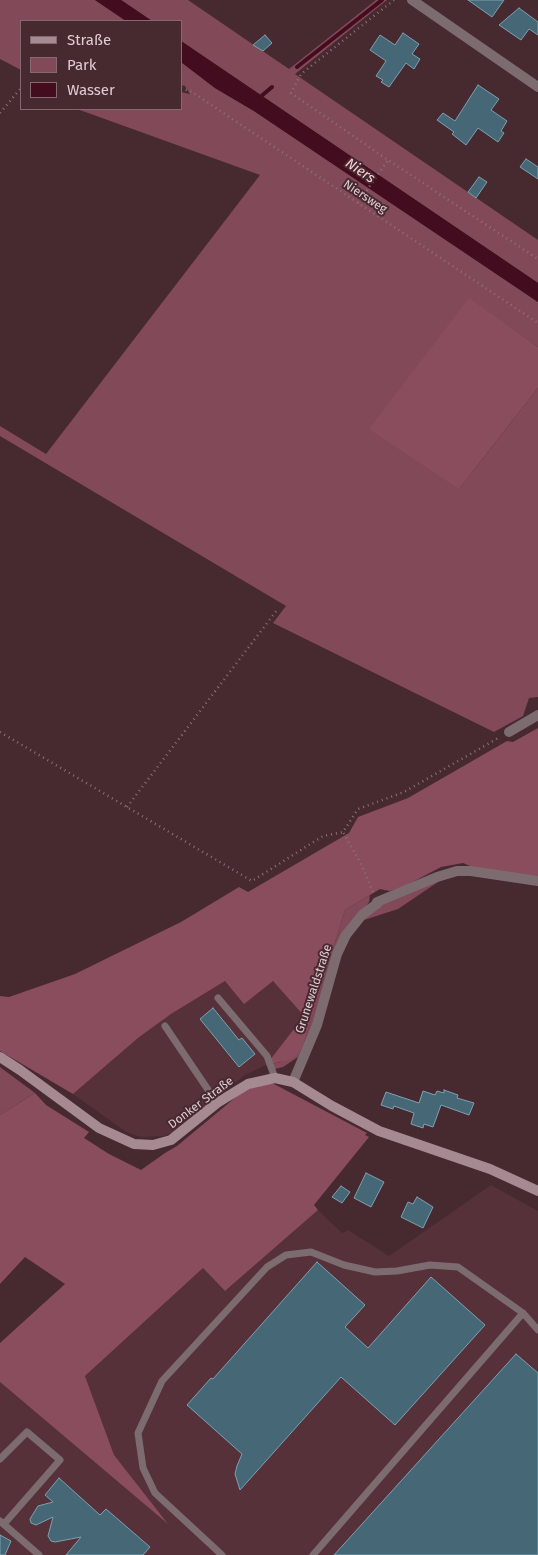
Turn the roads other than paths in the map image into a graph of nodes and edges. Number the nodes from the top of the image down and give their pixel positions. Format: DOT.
graph roads {
  1 [pos="412,0"];
  2 [pos="538,88"];
  3 [pos="538,715"];
  4 [pos="509,732"];
  5 [pos="538,881"];
  6 [pos="218,998"];
  7 [pos="165,1026"];
  8 [pos="0,1057"];
  9 [pos="275,1078"];
  10 [pos="293,1082"];
  11 [pos="217,1103"];
  12 [pos="538,1191"];
  13 [pos="523,1313"];
  14 [pos="538,1330"];
  15 [pos="0,1459"];
  16 [pos="2,1522"];
  17 [pos="39,1555"];
  18 [pos="222,1555"];
  19 [pos="313,1555"];
  1 -- 2 [label="street"];
  3 -- 4 [label="street"];
  5 -- 10 [label="street, Grunewaldstraße"];
  6 -- 9 [label="lane"];
  7 -- 11 [label="lane"];
  8 -- 11 [label="street, Donker Straße"];
  9 -- 10 [label="street, Donker Straße"];
  9 -- 11 [label="street, Donker Straße"];
  10 -- 12 [label="street, Donker Straße"];
  13 -- 14 [label="lane"];
  13 -- 18 [label="lane"];
  13 -- 19 [label="lane"];
  15 -- 16 [label="lane"];
  16 -- 17 [label="lane"];
}
